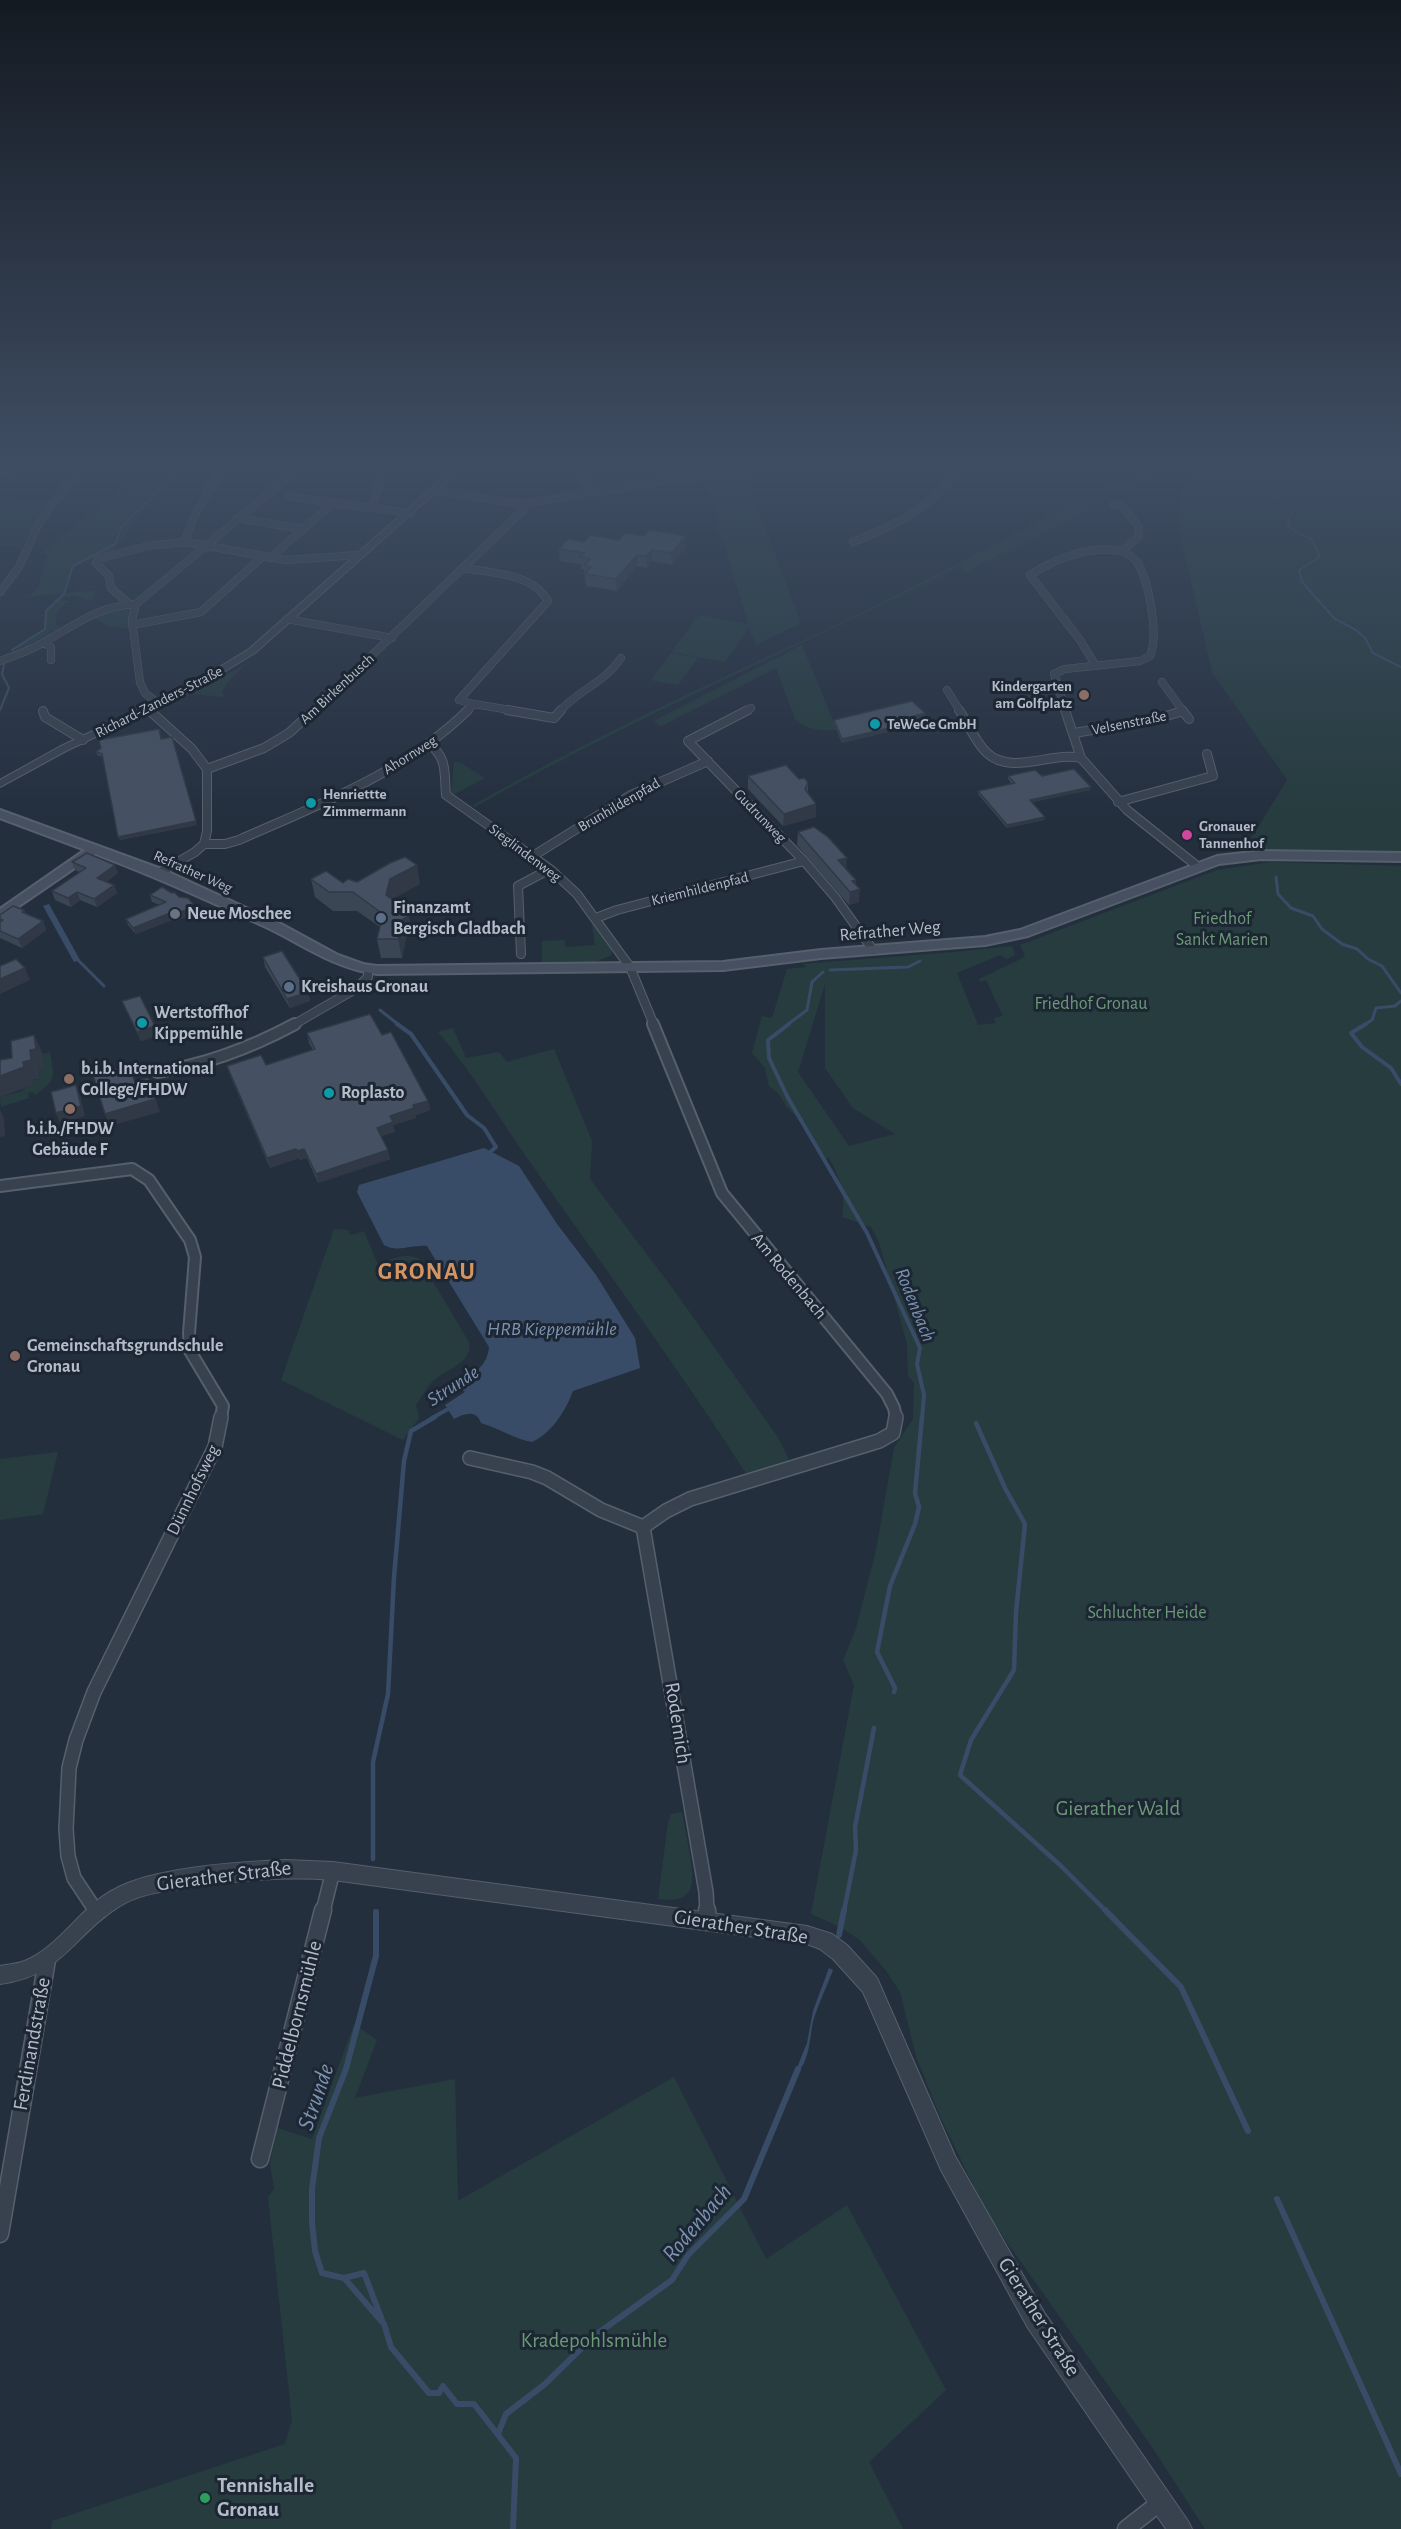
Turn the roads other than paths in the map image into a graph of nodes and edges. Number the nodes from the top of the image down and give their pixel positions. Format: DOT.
graph roads {
  1 [pos="11,578"];
  2 [pos="110,578"];
  3 [pos="165,578"];
  4 [pos="239,578"];
  5 [pos="333,578"];
  6 [pos="452,578"];
  7 [pos="510,578"];
  8 [pos="1032,578"];
  9 [pos="1143,578"];
  10 [pos="0,592"];
  11 [pos="133,604"];
  12 [pos="287,619"];
  13 [pos="132,625"];
  14 [pos="392,638"];
  15 [pos="44,643"];
  16 [pos="621,658"];
  17 [pos="51,660"];
  18 [pos="0,661"];
  19 [pos="1096,666"];
  20 [pos="1162,682"];
  21 [pos="947,690"];
  22 [pos="159,704"];
  23 [pos="474,704"];
  24 [pos="751,708"];
  25 [pos="148,709"];
  26 [pos="43,711"];
  27 [pos="1183,711"];
  28 [pos="1189,719"];
  29 [pos="1074,733"];
  30 [pos="83,740"];
  31 [pos="429,744"];
  32 [pos="1207,754"];
  33 [pos="1081,758"];
  34 [pos="708,761"];
  35 [pos="207,769"];
  36 [pos="0,784"];
  37 [pos="1118,802"];
  38 [pos="2,812"];
  39 [pos="204,844"];
  40 [pos="94,849"];
  41 [pos="533,856"];
  42 [pos="1401,857"];
  43 [pos="804,861"];
  44 [pos="1197,866"];
  45 [pos="550,869"];
  46 [pos="159,873"];
  47 [pos="0,915"];
  48 [pos="597,918"];
  49 [pos="873,950"];
  50 [pos="521,954"];
  51 [pos="630,968"];
  52 [pos="368,970"];
  53 [pos="157,1072"];
  54 [pos="0,1186"];
  55 [pos="470,1458"];
  56 [pos="643,1527"];
  57 [pos="333,1871"];
  58 [pos="96,1912"];
  59 [pos="708,1921"];
  60 [pos="47,1960"];
  61 [pos="0,1975"];
  62 [pos="260,2159"];
  63 [pos="3,2199"];
  64 [pos="0,2234"];
  65 [pos="1162,2501"];
  66 [pos="1126,2529"];
  67 [pos="1180,2529"];
  1 -- 10 [label="street"];
  2 -- 11 [label="street"];
  3 -- 11 [label="street"];
  4 -- 13 [label="street"];
  5 -- 12 [label="street, Richard-Zanders-Straße"];
  6 -- 14 [label="street, Am Birkenbusch"];
  7 -- 23 [label="street"];
  8 -- 19 [label="street"];
  9 -- 19 [label="street"];
  11 -- 13 [label="street"];
  11 -- 15 [label="street"];
  12 -- 14 [label="street"];
  12 -- 22 [label="street, Richard-Zanders-Straße"];
  13 -- 22 [label="street"];
  14 -- 35 [label="street, Am Birkenbusch"];
  15 -- 17 [label="street"];
  15 -- 18 [label="street"];
  16 -- 23 [label="street"];
  19 -- 29 [label="street"];
  20 -- 27 [label="street, Velsenstraße"];
  21 -- 33 [label="street"];
  22 -- 25 [label="street, Richard-Zanders-Straße"];
  23 -- 31 [label="street, Ahornweg"];
  24 -- 34 [label="street, Gudrunweg"];
  25 -- 30 [label="street, Richard-Zanders-Straße"];
  25 -- 35 [label="street"];
  26 -- 30 [label="street"];
  27 -- 28 [label="street, Velsenstraße"];
  27 -- 29 [label="street, Velsenstraße"];
  29 -- 33 [label="street"];
  30 -- 36 [label="street, Richard-Zanders-Straße"];
  31 -- 39 [label="street, Ahornweg"];
  31 -- 41 [label="street, Sieglindenweg"];
  32 -- 37 [label="street"];
  33 -- 37 [label="street"];
  34 -- 41 [label="street, Brunhildenpfad"];
  34 -- 43 [label="street, Gudrunweg"];
  35 -- 39 [label="street"];
  37 -- 44 [label="street"];
  38 -- 40 [label="main road, Refrather Weg"];
  39 -- 46 [label="street"];
  40 -- 46 [label="main road, Refrather Weg"];
  40 -- 47 [label="main road"];
  41 -- 45 [label="street, Sieglindenweg"];
  42 -- 44 [label="main road, Refrather Weg"];
  43 -- 48 [label="street, Kriemhildenpfad"];
  43 -- 49 [label="street, Gudrunweg"];
  44 -- 49 [label="main road, Refrather Weg"];
  45 -- 48 [label="street, Sieglindenweg"];
  45 -- 50 [label="street"];
  46 -- 52 [label="main road, Refrather Weg"];
  48 -- 51 [label="street, Sieglindenweg"];
  49 -- 51 [label="main road, Refrather Weg"];
  51 -- 52 [label="main road, Refrather Weg"];
  51 -- 56 [label="street, Am Rodenbach"];
  52 -- 53 [label="street"];
  54 -- 58 [label="street, Dünnhofsweg"];
  55 -- 56 [label="street"];
  56 -- 59 [label="street, Rodemich"];
  57 -- 58 [label="street, Gierather Straße"];
  57 -- 59 [label="street, Gierather Straße"];
  57 -- 62 [label="street, Piddelbornsmühle"];
  58 -- 60 [label="street, Gierather Straße"];
  59 -- 65 [label="street, Gierather Straße"];
  60 -- 61 [label="street, Gierather Straße"];
  60 -- 63 [label="street, Ferdinandstraße"];
  63 -- 64 [label="street, Ferdinandstraße"];
  65 -- 66 [label="street"];
  65 -- 67 [label="street, Gierather Straße"];
}
